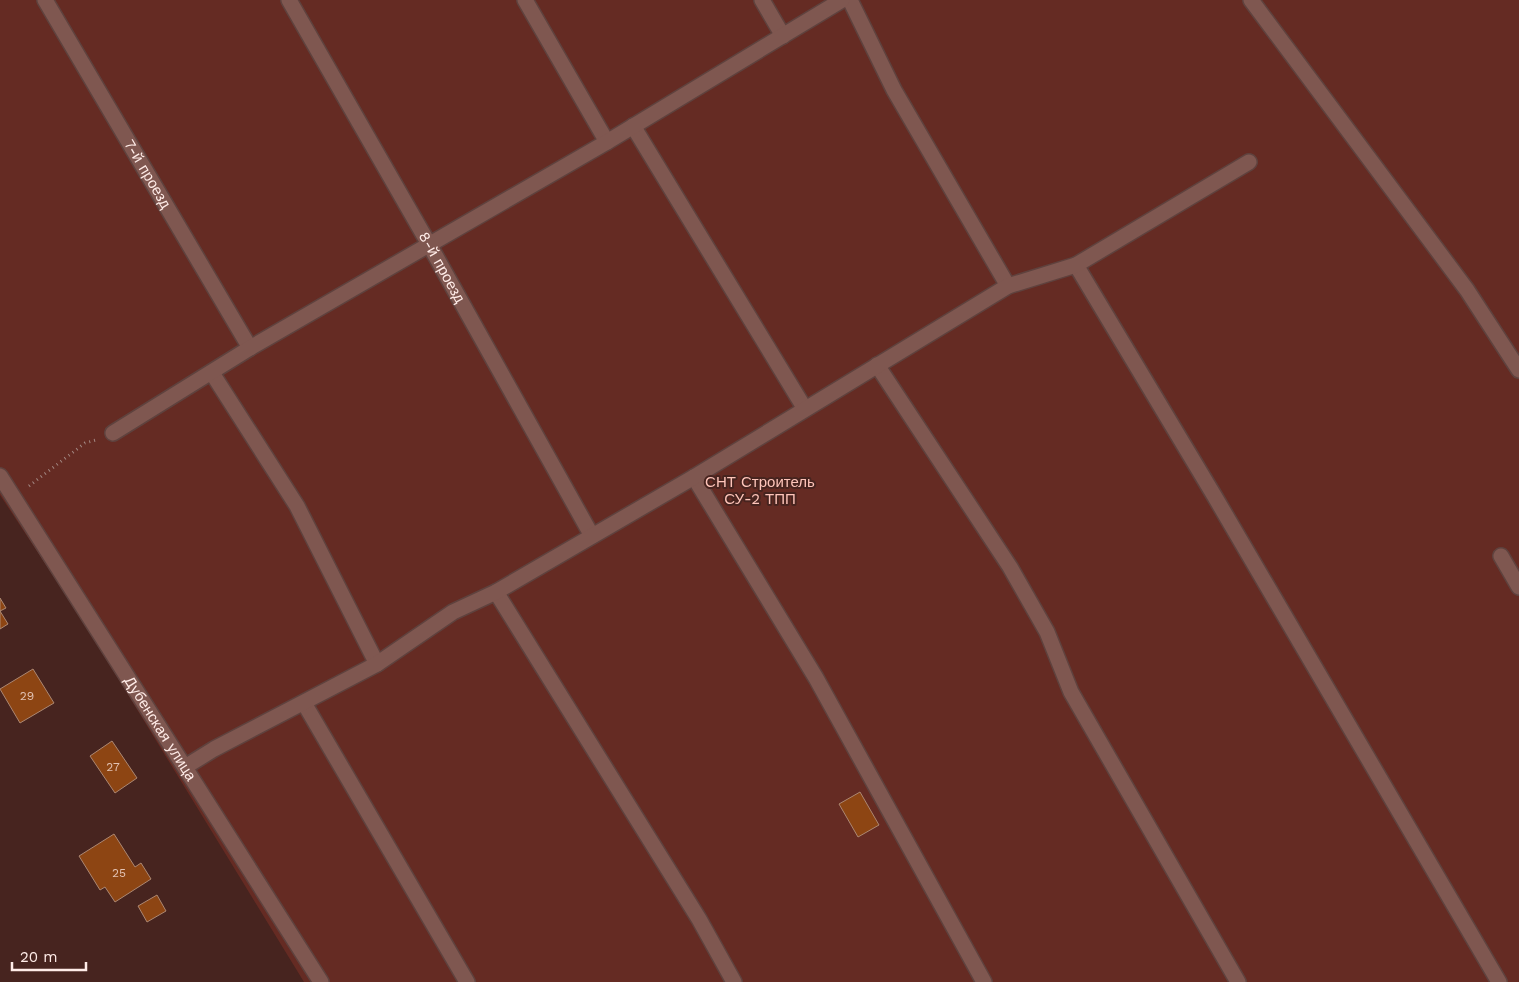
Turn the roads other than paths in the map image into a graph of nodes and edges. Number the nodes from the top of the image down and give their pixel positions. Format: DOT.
graph roads {
  1 [pos="45,0"];
  2 [pos="289,0"];
  3 [pos="525,0"];
  4 [pos="762,0"];
  5 [pos="842,0"];
  6 [pos="850,0"];
  7 [pos="1251,0"];
  8 [pos="783,36"];
  9 [pos="633,126"];
  10 [pos="607,142"];
  11 [pos="1249,162"];
  12 [pos="430,246"];
  13 [pos="1076,265"];
  14 [pos="1008,286"];
  15 [pos="250,348"];
  16 [pos="877,365"];
  17 [pos="1519,370"];
  18 [pos="212,373"];
  19 [pos="805,409"];
  20 [pos="113,434"];
  21 [pos="0,476"];
  22 [pos="694,477"];
  23 [pos="592,536"];
  24 [pos="1501,556"];
  25 [pos="1519,588"];
  26 [pos="496,592"];
  27 [pos="377,664"];
  28 [pos="304,703"];
  29 [pos="185,767"];
  30 [pos="321,982"];
  31 [pos="467,982"];
  32 [pos="734,982"];
  33 [pos="984,982"];
  34 [pos="1238,982"];
  35 [pos="1499,982"];
  1 -- 15 [label="street, 7-й проезд"];
  2 -- 12 [label="street, 8-й проезд"];
  3 -- 10 [label="street"];
  4 -- 8 [label="street"];
  5 -- 8 [label="street"];
  6 -- 14 [label="street"];
  7 -- 17 [label="street"];
  8 -- 9 [label="street"];
  9 -- 10 [label="street"];
  9 -- 19 [label="street"];
  10 -- 12 [label="street"];
  11 -- 13 [label="street"];
  12 -- 15 [label="street"];
  12 -- 23 [label="street, 8-й проезд"];
  13 -- 14 [label="street"];
  13 -- 35 [label="street"];
  14 -- 16 [label="street"];
  15 -- 18 [label="street"];
  16 -- 19 [label="street"];
  16 -- 34 [label="street"];
  18 -- 20 [label="street"];
  18 -- 27 [label="street"];
  19 -- 22 [label="street"];
  21 -- 29 [label="street, Дубенская улица"];
  22 -- 23 [label="street"];
  22 -- 33 [label="street"];
  23 -- 26 [label="street"];
  24 -- 25 [label="street"];
  26 -- 27 [label="street"];
  26 -- 32 [label="street"];
  27 -- 28 [label="street"];
  28 -- 29 [label="street"];
  28 -- 31 [label="street"];
  29 -- 30 [label="street, Дубенская улица"];
}
